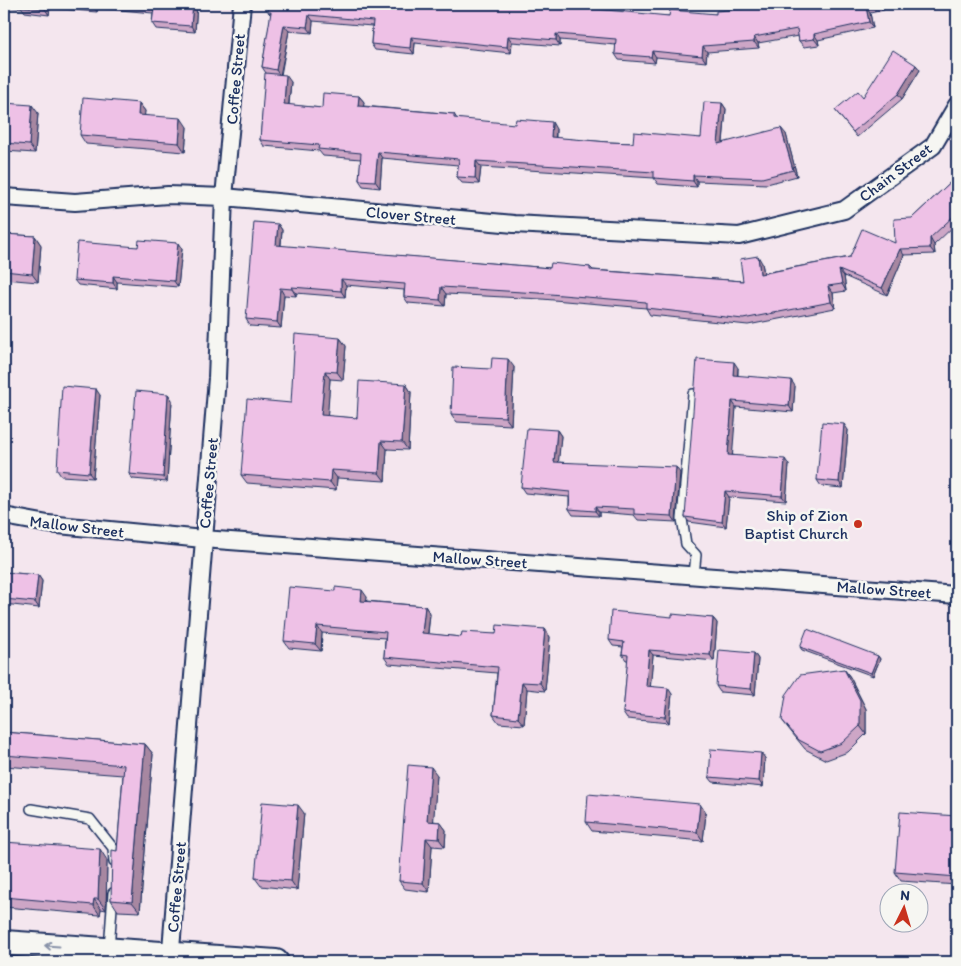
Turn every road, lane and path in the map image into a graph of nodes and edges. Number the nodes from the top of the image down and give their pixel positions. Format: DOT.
graph roads {
  1 [pos="242,4"];
  2 [pos="957,105"];
  3 [pos="4,197"];
  4 [pos="224,197"];
  5 [pos="816,217"];
  6 [pos="693,394"];
  7 [pos="4,516"];
  8 [pos="203,539"];
  9 [pos="694,575"];
  10 [pos="957,595"];
  11 [pos="31,809"];
  12 [pos="4,943"];
  13 [pos="109,950"];
  14 [pos="170,958"];
  15 [pos="276,962"];
  1 -- 4 [label="street, Coffee Street"];
  2 -- 5 [label="street, Chain Street"];
  3 -- 4 [label="street, Clover Street"];
  4 -- 5 [label="street, Clover Street"];
  4 -- 8 [label="street, Coffee Street"];
  6 -- 9 [label="lane"];
  7 -- 8 [label="street, Mallow Street"];
  8 -- 9 [label="street, Mallow Street"];
  8 -- 14 [label="street, Coffee Street"];
  9 -- 10 [label="street, Mallow Street"];
  11 -- 13 [label="lane"];
  13 -- 12 [label="street, one-way"];
  13 -- 14 [label="street"];
  14 -- 15 [label="street"];
}
